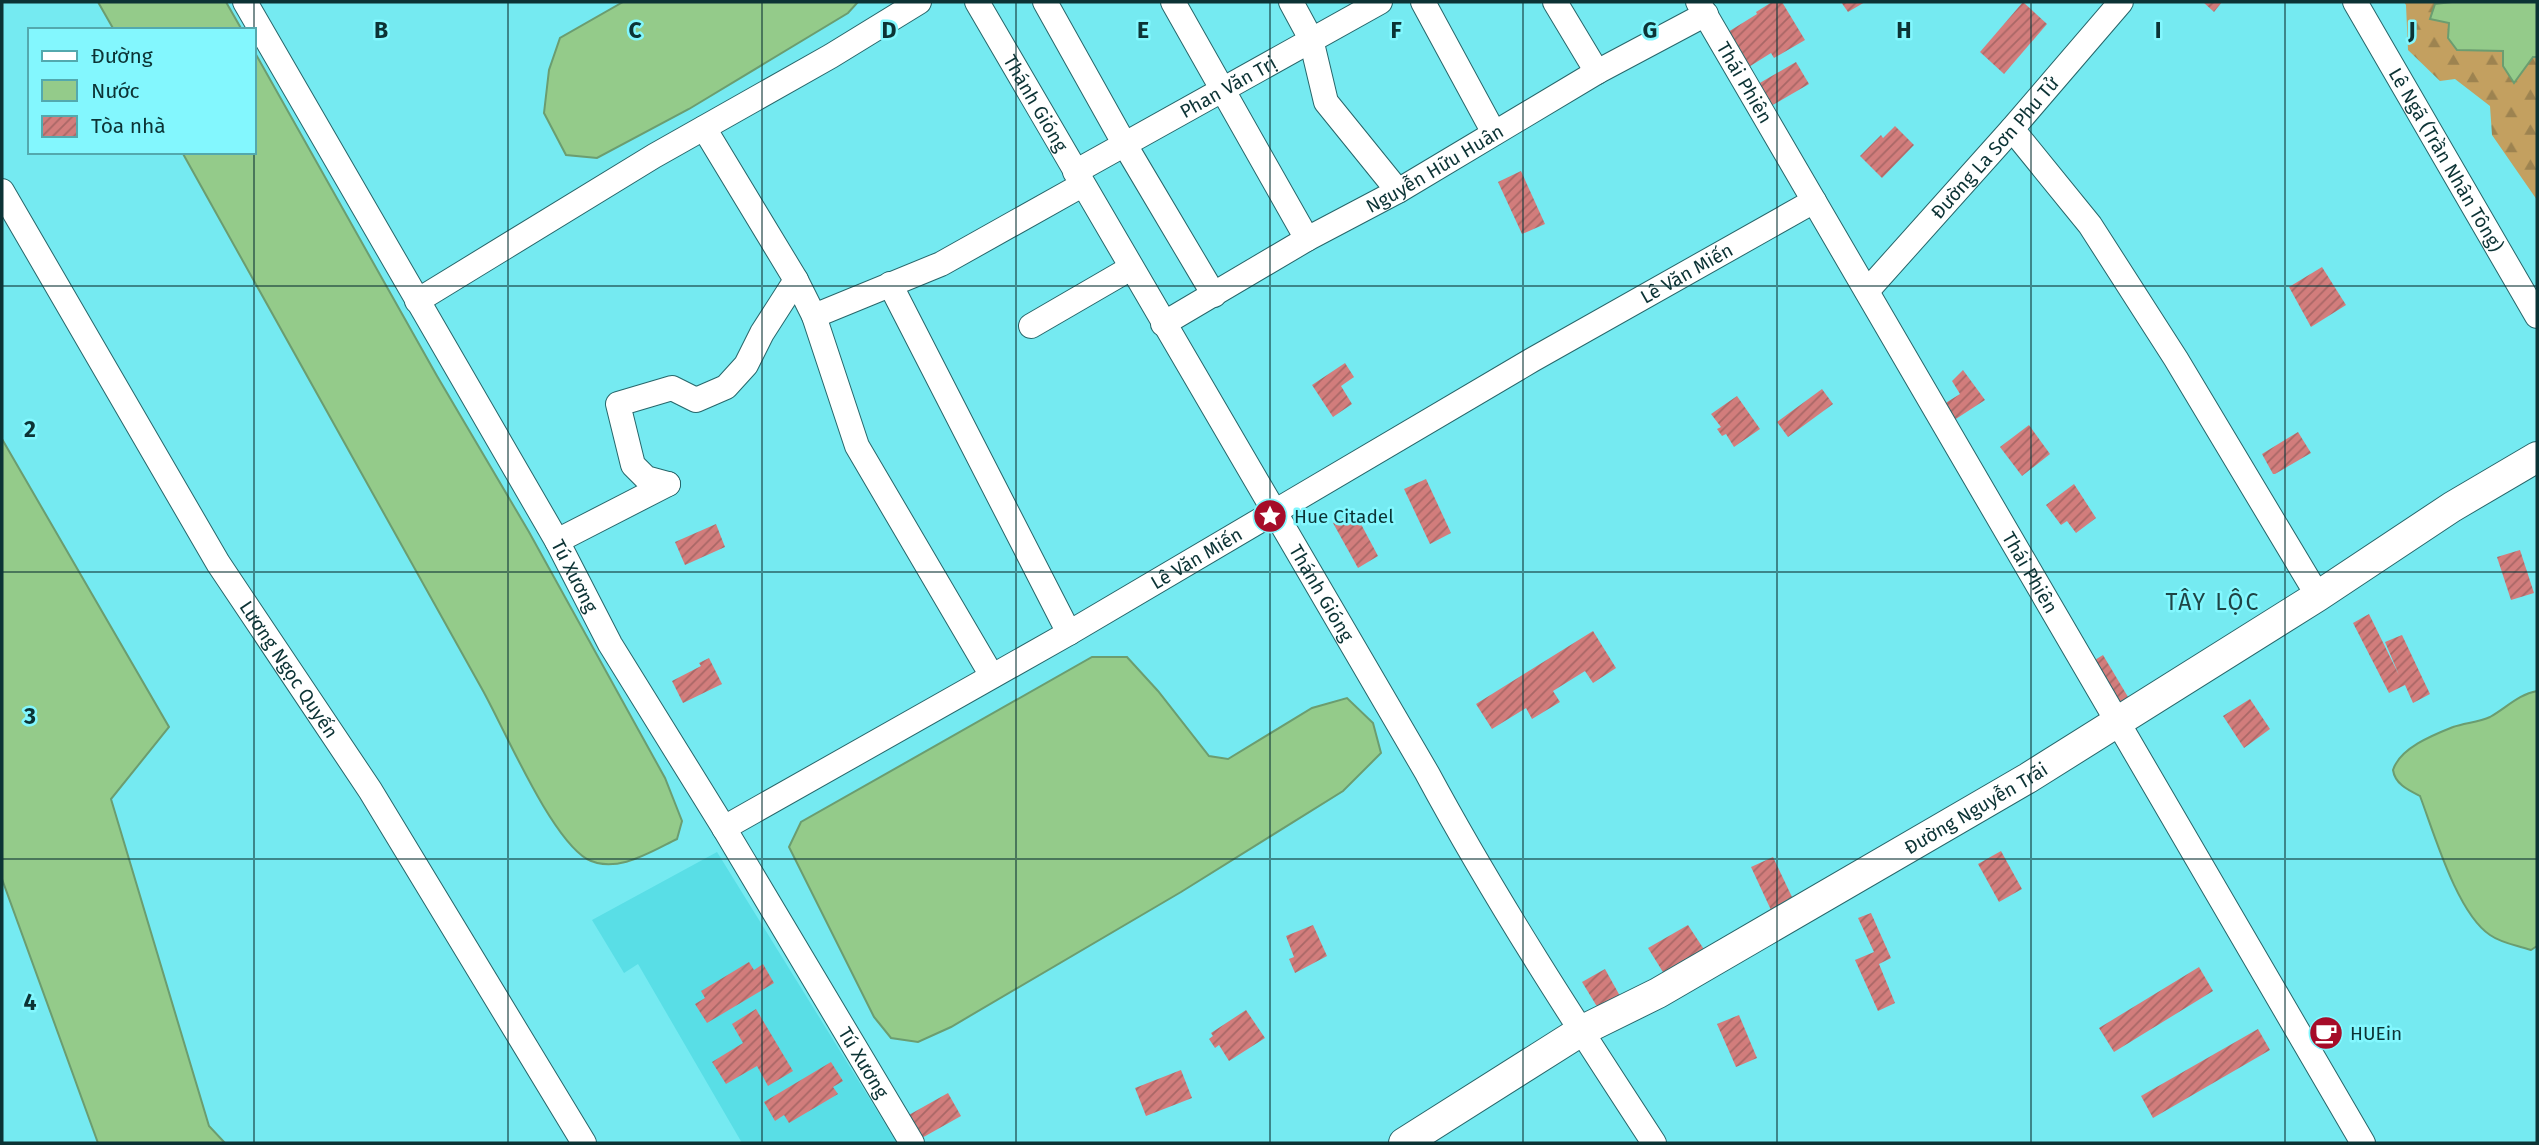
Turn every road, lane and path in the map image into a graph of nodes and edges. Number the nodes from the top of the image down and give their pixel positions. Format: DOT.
graph roads {
  1 [pos="245,2"];
  2 [pos="919,2"];
  3 [pos="977,2"];
  4 [pos="1045,2"];
  5 [pos="1173,2"];
  6 [pos="1291,2"];
  7 [pos="1380,2"];
  8 [pos="1423,2"];
  9 [pos="1555,2"];
  10 [pos="2356,2"];
  11 [pos="2111,6"];
  12 [pos="1702,8"];
  13 [pos="1311,39"];
  14 [pos="1597,72"];
  15 [pos="1223,91"];
  16 [pos="704,128"];
  17 [pos="2012,129"];
  18 [pos="1494,133"];
  19 [pos="1125,145"];
  20 [pos="1079,179"];
  21 [pos="2,191"];
  22 [pos="1398,191"];
  23 [pos="1814,201"];
  24 [pos="1307,239"];
  25 [pos="1131,268"];
  26 [pos="796,280"];
  27 [pos="890,284"];
  28 [pos="1867,291"];
  29 [pos="1214,295"];
  30 [pos="417,301"];
  31 [pos="814,316"];
  32 [pos="2537,316"];
  33 [pos="1163,324"];
  34 [pos="1031,327"];
  35 [pos="2537,457"];
  36 [pos="1273,512"];
  37 [pos="557,541"];
  38 [pos="2318,596"];
  39 [pos="1069,633"];
  40 [pos="992,676"];
  41 [pos="2118,723"];
  42 [pos="724,828"];
  43 [pos="1581,1031"];
  44 [pos="584,1143"];
  45 [pos="912,1143"];
  46 [pos="1404,1143"];
  47 [pos="1654,1143"];
  48 [pos="2363,1143"];
  1 -- 30 [label="street, Tú Xương"];
  2 -- 16 [label="street"];
  3 -- 20 [label="street, Thánh Gióng"];
  4 -- 19 [label="street"];
  5 -- 15 [label="street"];
  6 -- 13 [label="street"];
  7 -- 13 [label="street, Phan Văn Trị"];
  8 -- 18 [label="street"];
  9 -- 14 [label="street"];
  10 -- 32 [label="street, Lê Ngã (Trần Nhân Tông)"];
  11 -- 17 [label="street, Đường La Sơn Phu Tử"];
  12 -- 14 [label="street, Nguyễn Hữu Huân"];
  12 -- 23 [label="street, Thái Phiên"];
  13 -- 15 [label="street, Phan Văn Trị"];
  13 -- 22 [label="street"];
  14 -- 18 [label="street, Nguyễn Hữu Huân"];
  15 -- 19 [label="street, Phan Văn Trị"];
  15 -- 24 [label="street"];
  16 -- 26 [label="street"];
  16 -- 30 [label="street"];
  17 -- 28 [label="street, Đường La Sơn Phu Tử"];
  17 -- 38 [label="street"];
  18 -- 22 [label="street, Nguyễn Hữu Huân"];
  19 -- 20 [label="street, Phan Văn Trị"];
  19 -- 29 [label="street"];
  20 -- 25 [label="street, Thánh Gióng"];
  20 -- 27 [label="street, Phan Văn Trị"];
  21 -- 44 [label="street, Lương Ngọc Quyến"];
  22 -- 24 [label="street, Nguyễn Hữu Huân"];
  23 -- 28 [label="street, Thái Phiên"];
  23 -- 36 [label="street, Lê Văn Miến"];
  24 -- 29 [label="street, Nguyễn Hữu Huân"];
  25 -- 33 [label="street, Thánh Gióng"];
  25 -- 34 [label="street"];
  26 -- 31 [label="street"];
  26 -- 37 [label="street"];
  27 -- 31 [label="street, Phan Văn Trị"];
  27 -- 39 [label="street"];
  28 -- 41 [label="street, Thái Phiên"];
  29 -- 33 [label="street, Nguyễn Hữu Huân"];
  30 -- 37 [label="street, Tú Xương"];
  31 -- 40 [label="street"];
  33 -- 36 [label="street, Thánh Gióng"];
  35 -- 38 [label="main road, Đường Nguyễn Trãi"];
  36 -- 39 [label="street, Lê Văn Miến"];
  36 -- 43 [label="street, Thánh Gióng"];
  37 -- 42 [label="street, Tú Xương"];
  38 -- 41 [label="main road, Đường Nguyễn Trãi"];
  39 -- 40 [label="street, Lê Văn Miến"];
  40 -- 42 [label="street, Lê Văn Miến"];
  41 -- 43 [label="main road, Đường Nguyễn Trãi"];
  41 -- 48 [label="street, Thái Phiên"];
  42 -- 45 [label="street, Tú Xương"];
  43 -- 46 [label="main road, Đường Nguyễn Trãi"];
  43 -- 47 [label="street, Thánh Gióng"];
}
